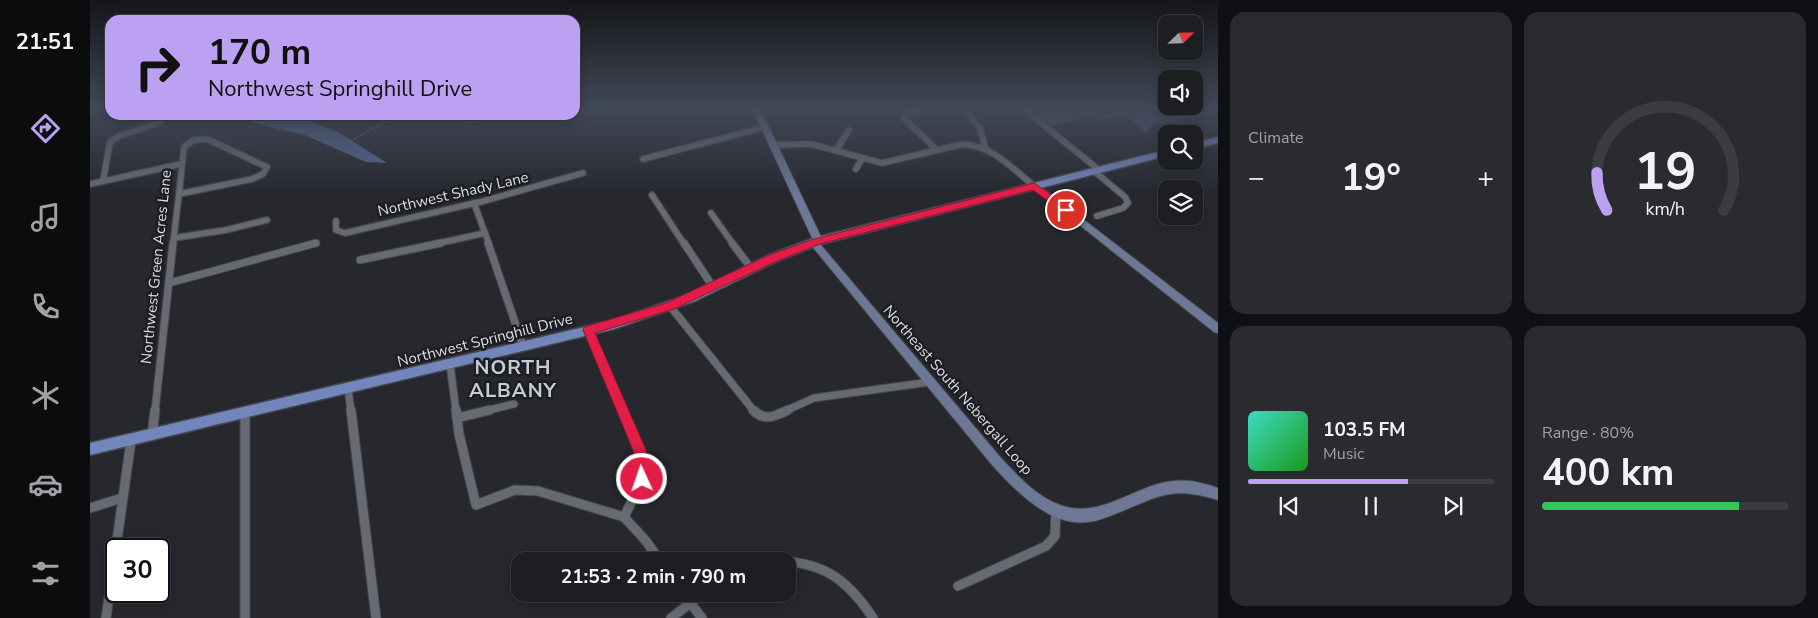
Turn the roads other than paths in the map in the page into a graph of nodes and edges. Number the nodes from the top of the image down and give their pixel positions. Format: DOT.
graph roads {
  1 [pos="118,137"];
  2 [pos="727,137"];
  3 [pos="770,137"];
  4 [pos="845,137"];
  5 [pos="923,137"];
  6 [pos="984,137"];
  7 [pos="1057,137"];
  8 [pos="1218,140"];
  9 [pos="1203,144"];
  10 [pos="774,145"];
  11 [pos="985,147"];
  12 [pos="836,150"];
  13 [pos="937,150"];
  14 [pos="1158,155"];
  15 [pos="643,159"];
  16 [pos="862,159"];
  17 [pos="181,164"];
  18 [pos="856,169"];
  19 [pos="1097,170"];
  20 [pos="583,173"];
  21 [pos="103,181"];
  22 [pos="90,184"];
  23 [pos="1035,186"];
  24 [pos="178,194"];
  25 [pos="652,195"];
  26 [pos="474,203"];
  27 [pos="711,213"];
  28 [pos="1097,216"];
  29 [pos="267,220"];
  30 [pos="336,221"];
  31 [pos="484,233"];
  32 [pos="174,238"];
  33 [pos="316,242"];
  34 [pos="816,242"];
  35 [pos="360,260"];
  36 [pos="751,268"];
  37 [pos="169,283"];
  38 [pos="713,287"];
  39 [pos="670,306"];
  40 [pos="588,330"];
  41 [pos="1218,330"];
  42 [pos="523,346"];
  43 [pos="450,364"];
  44 [pos="930,382"];
  45 [pos="348,388"];
  46 [pos="514,404"];
  47 [pos="245,413"];
  48 [pos="457,418"];
  49 [pos="152,436"];
  50 [pos="130,441"];
  51 [pos="90,449"];
  52 [pos="1218,494"];
  53 [pos="122,498"];
  54 [pos="90,508"];
  55 [pos="1056,509"];
  56 [pos="624,517"];
  57 [pos="654,552"];
  58 [pos="796,562"];
  59 [pos="958,586"];
  60 [pos="684,602"];
  61 [pos="690,602"];
  62 [pos="106,618"];
  63 [pos="245,618"];
  64 [pos="376,618"];
  65 [pos="671,618"];
  66 [pos="702,618"];
  67 [pos="873,618"];
  1 -- 21 [label="street"];
  2 -- 15 [label="street"];
  3 -- 10 [label="street, Northeast South Nebergall Loop"];
  4 -- 12 [label="street"];
  5 -- 13 [label="street"];
  6 -- 11 [label="street"];
  7 -- 19 [label="street"];
  8 -- 9 [label="main road"];
  10 -- 12 [label="street"];
  10 -- 34 [label="street, Northeast South Nebergall Loop"];
  11 -- 13 [label="street"];
  11 -- 23 [label="street"];
  12 -- 16 [label="street"];
  13 -- 16 [label="street"];
  14 -- 19 [label="main road, Northwest Springhill Drive"];
  16 -- 18 [label="street"];
  17 -- 21 [label="street, Northwest Green Acres Lane"];
  17 -- 24 [label="street, Northwest Green Acres Lane"];
  17 -- 24 [label="street"];
  19 -- 23 [label="main road, Northwest Springhill Drive"];
  19 -- 28 [label="street"];
  20 -- 26 [label="street, Northwest Shady Lane"];
  21 -- 22 [label="street, Northwest Green Acres Lane"];
  23 -- 34 [label="main road, Northwest Springhill Drive"];
  23 -- 41 [label="street"];
  24 -- 32 [label="street, Northwest Green Acres Lane"];
  25 -- 38 [label="street"];
  26 -- 30 [label="street, Northwest Shady Lane"];
  26 -- 31 [label="street"];
  27 -- 36 [label="street"];
  29 -- 32 [label="street"];
  31 -- 35 [label="street"];
  31 -- 42 [label="street"];
  32 -- 37 [label="street, Northwest Green Acres Lane"];
  33 -- 37 [label="street"];
  34 -- 36 [label="main road, Northwest Springhill Drive"];
  34 -- 44 [label="street, Northeast South Nebergall Loop"];
  36 -- 38 [label="main road, Northwest Springhill Drive"];
  37 -- 49 [label="street, Northwest Green Acres Lane"];
  38 -- 39 [label="main road, Northwest Springhill Drive"];
  39 -- 40 [label="main road, Northwest Springhill Drive"];
  39 -- 44 [label="street"];
  40 -- 42 [label="main road, Northwest Springhill Drive"];
  40 -- 56 [label="street"];
  42 -- 43 [label="main road, Northwest Springhill Drive"];
  43 -- 45 [label="main road, Northwest Springhill Drive"];
  43 -- 48 [label="street"];
  44 -- 55 [label="street, Northeast South Nebergall Loop"];
  45 -- 47 [label="main road, Northwest Springhill Drive"];
  45 -- 64 [label="street"];
  46 -- 48 [label="street"];
  47 -- 49 [label="main road, Northwest Springhill Drive"];
  47 -- 63 [label="street"];
  48 -- 56 [label="street"];
  49 -- 50 [label="main road, Northwest Springhill Drive"];
  50 -- 51 [label="main road, Northwest Springhill Drive"];
  50 -- 53 [label="street"];
  52 -- 55 [label="street, Northeast South Nebergall Loop"];
  53 -- 54 [label="street"];
  53 -- 62 [label="street"];
  55 -- 59 [label="street"];
  56 -- 57 [label="street"];
  58 -- 67 [label="street"];
  60 -- 65 [label="street"];
  61 -- 66 [label="street"];
}
